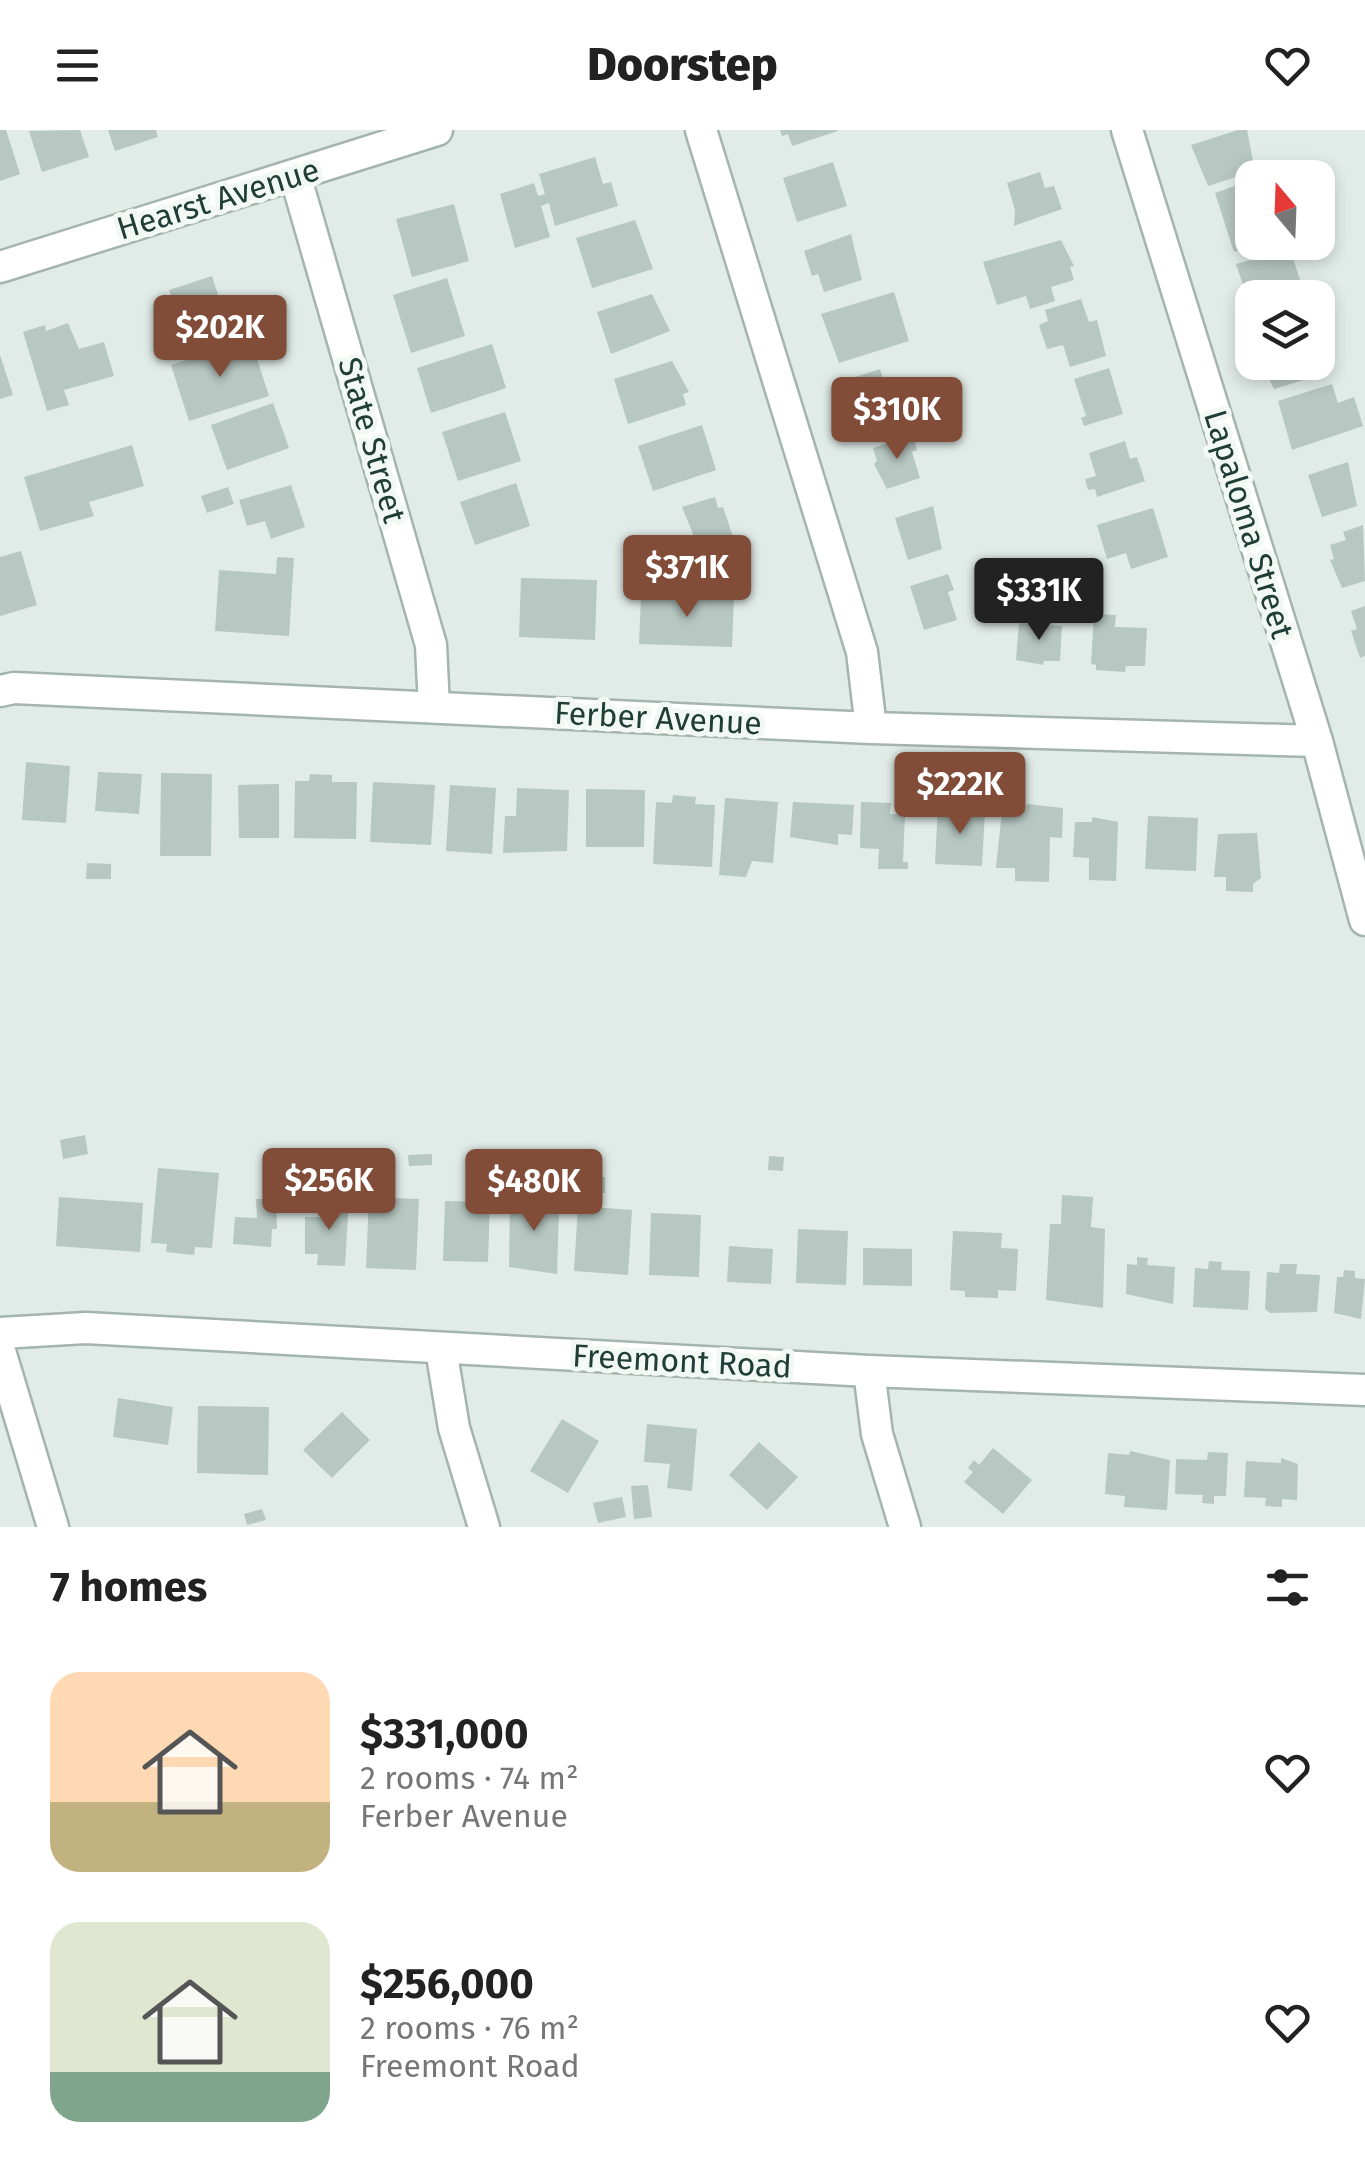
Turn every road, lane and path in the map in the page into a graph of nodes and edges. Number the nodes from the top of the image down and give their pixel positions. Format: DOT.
graph roads {
  1 [pos="436,130"];
  2 [pos="700,130"];
  3 [pos="1127,130"];
  4 [pos="294,175"];
  5 [pos="0,267"];
  6 [pos="0,691"];
  7 [pos="434,707"];
  8 [pos="871,728"];
  9 [pos="1316,741"];
  10 [pos="1365,920"];
  11 [pos="0,1333"];
  12 [pos="0,1350"];
  13 [pos="442,1350"];
  14 [pos="869,1371"];
  15 [pos="1365,1390"];
  16 [pos="53,1527"];
  17 [pos="484,1527"];
  18 [pos="905,1527"];
  1 -- 4 [label="street, Hearst Avenue"];
  2 -- 8 [label="street"];
  3 -- 9 [label="street, Lapaloma Street"];
  4 -- 5 [label="street, Hearst Avenue"];
  4 -- 7 [label="street, State Street"];
  6 -- 7 [label="street, Ferber Avenue"];
  7 -- 8 [label="street, Ferber Avenue"];
  8 -- 9 [label="street, Ferber Avenue"];
  9 -- 10 [label="street, Lapaloma Street"];
  11 -- 13 [label="street, Freemont Road"];
  12 -- 16 [label="street"];
  13 -- 14 [label="street, Freemont Road"];
  13 -- 17 [label="street"];
  14 -- 15 [label="street, Freemont Road"];
  14 -- 18 [label="street"];
}
